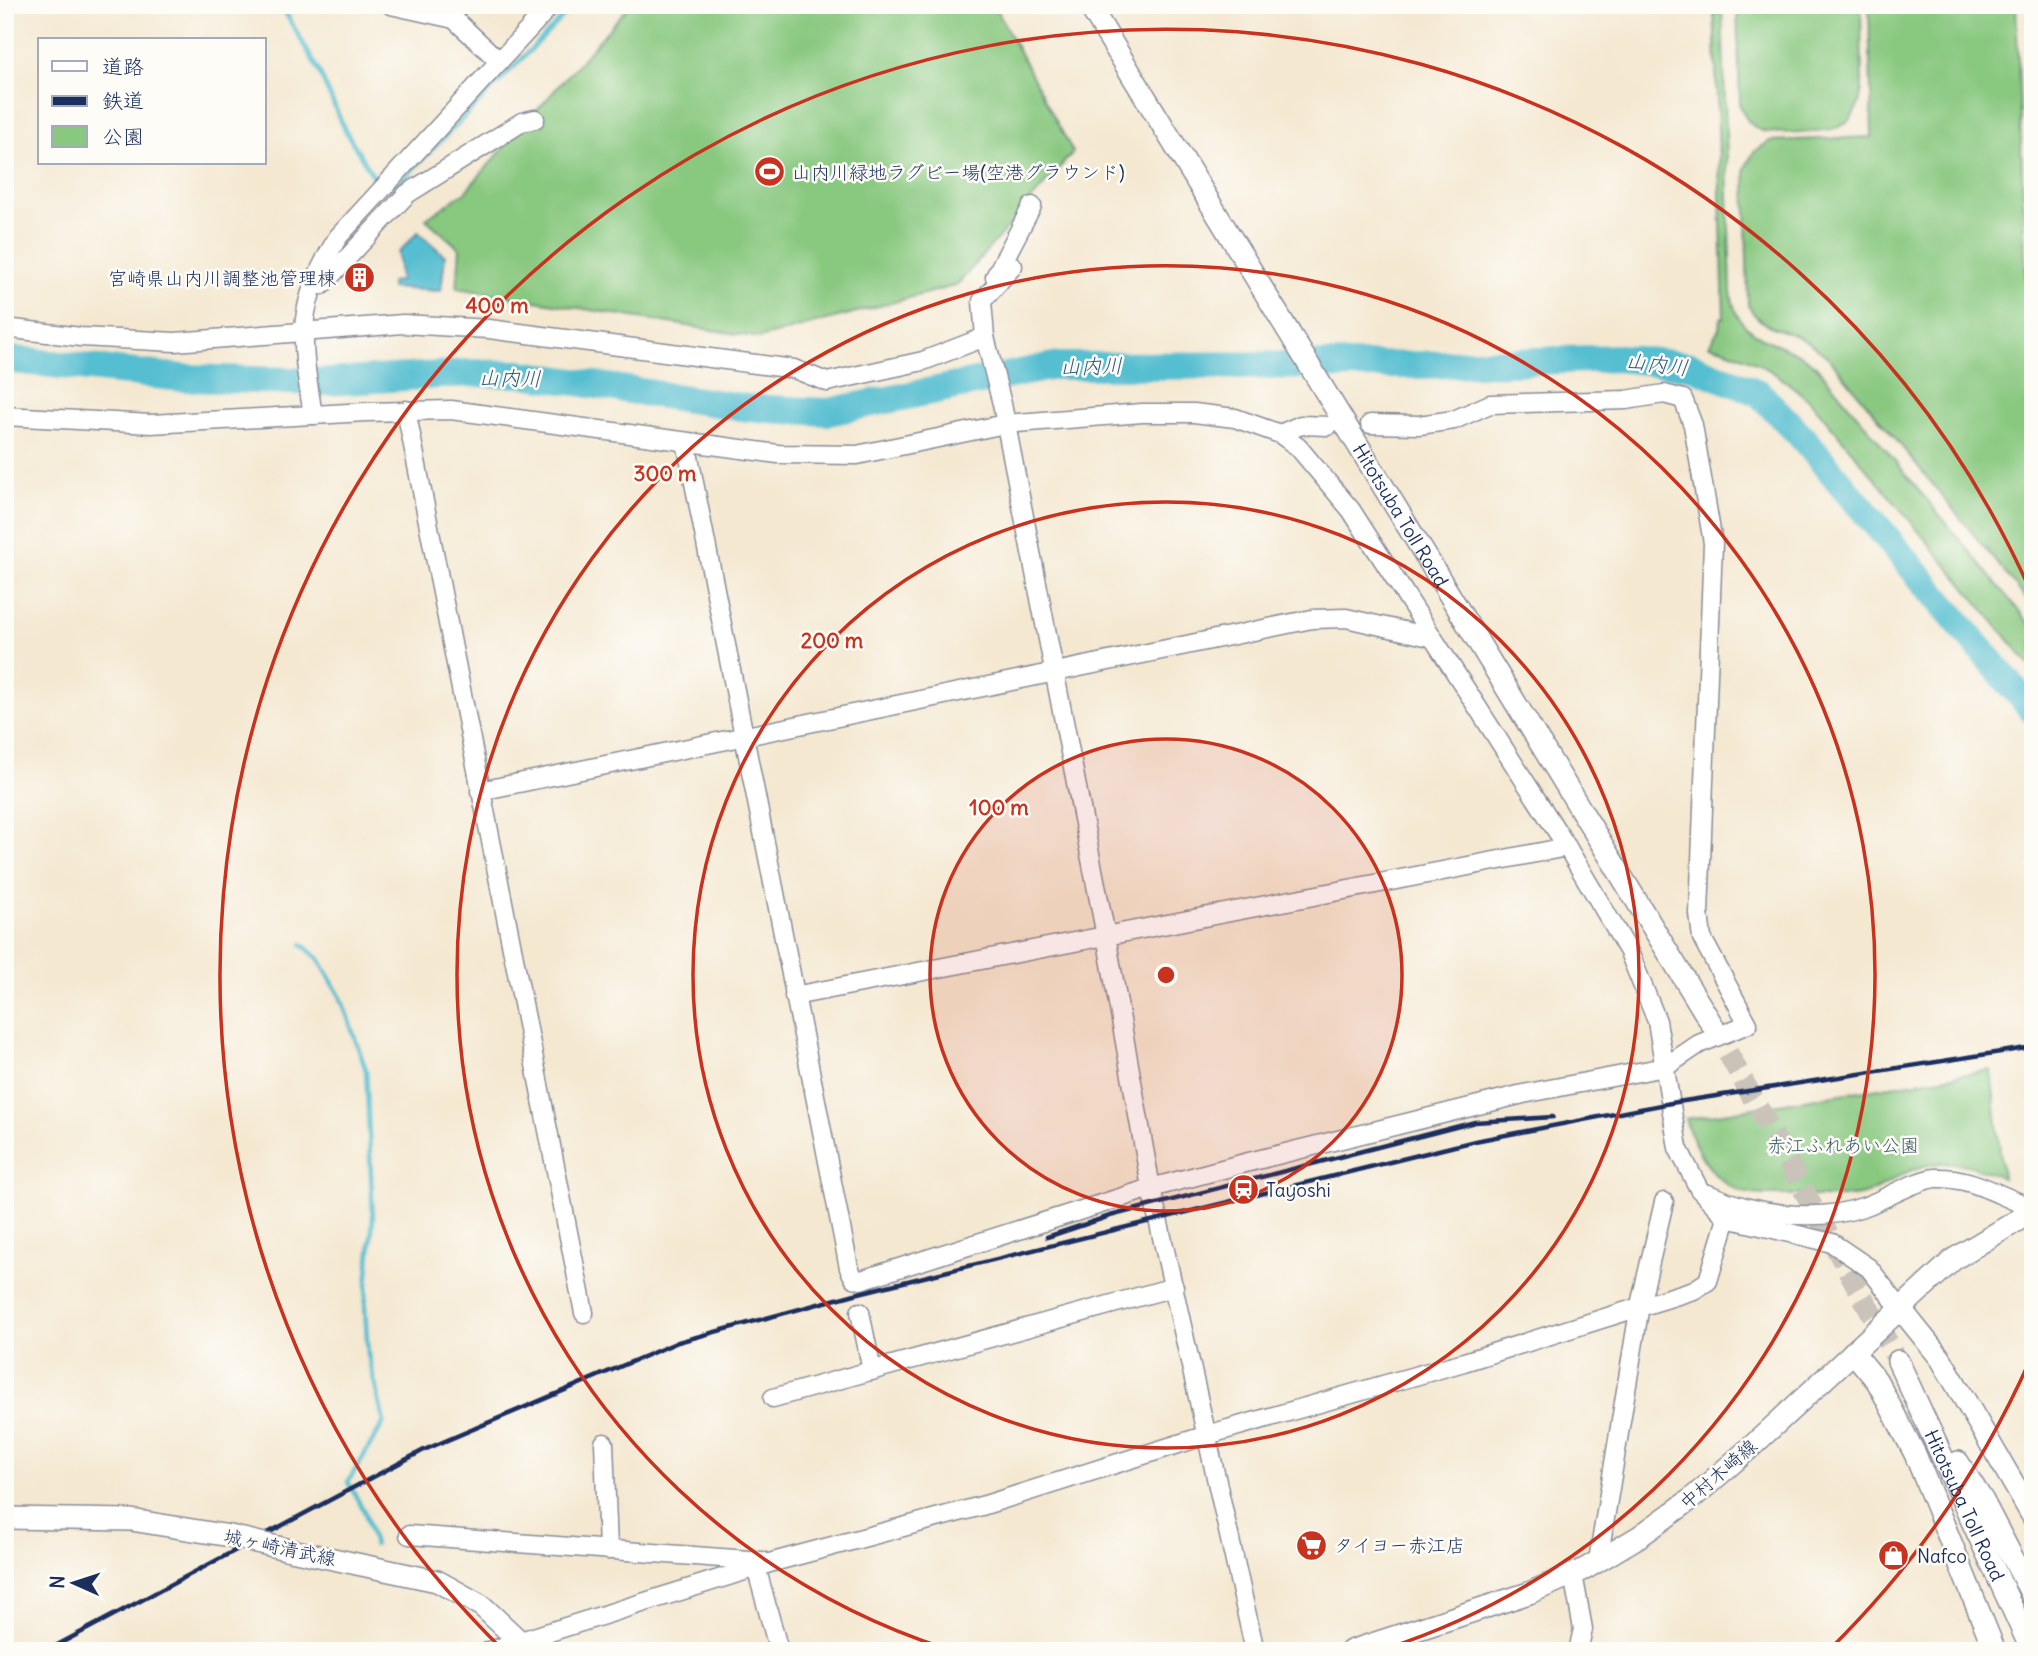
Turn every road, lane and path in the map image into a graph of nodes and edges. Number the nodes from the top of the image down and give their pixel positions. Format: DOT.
graph roads {
  1 [pos="391,5"];
  2 [pos="551,5"];
  3 [pos="1089,5"];
  4 [pos="499,61"];
  5 [pos="535,119"];
  6 [pos="1032,206"];
  7 [pos="1013,266"];
  8 [pos="314,281"];
  9 [pos="982,301"];
  10 [pos="5,328"];
  11 [pos="303,338"];
  12 [pos="986,343"];
  13 [pos="312,408"];
  14 [pos="406,411"];
  15 [pos="1330,415"];
  16 [pos="5,416"];
  17 [pos="1005,424"];
  18 [pos="1370,424"];
  19 [pos="1280,434"];
  20 [pos="686,442"];
  21 [pos="1430,637"];
  22 [pos="1052,673"];
  23 [pos="742,735"];
  24 [pos="480,791"];
  25 [pos="1567,847"];
  26 [pos="1106,936"];
  27 [pos="794,996"];
  28 [pos="1713,1026"];
  29 [pos="1665,1067"];
  30 [pos="1151,1188"];
  31 [pos="1699,1189"];
  32 [pos="1664,1202"];
  33 [pos="2033,1210"];
  34 [pos="1727,1218"];
  35 [pos="1174,1287"];
  36 [pos="1640,1305"];
  37 [pos="1900,1308"];
  38 [pos="860,1312"];
  39 [pos="584,1313"];
  40 [pos="1853,1352"];
  41 [pos="1898,1361"];
  42 [pos="872,1371"];
  43 [pos="773,1398"];
  44 [pos="1207,1435"];
  45 [pos="604,1443"];
  46 [pos="2033,1517"];
  47 [pos="5,1518"];
  48 [pos="409,1535"];
  49 [pos="608,1550"];
  50 [pos="1598,1562"];
  51 [pos="764,1565"];
  52 [pos="1573,1574"];
  53 [pos="2023,1602"];
  54 [pos="524,1645"];
  55 [pos="489,1651"];
  56 [pos="779,1651"];
  57 [pos="1255,1651"];
  58 [pos="1351,1651"];
  59 [pos="1578,1651"];
  60 [pos="1995,1651"];
  61 [pos="2030,1651"];
  1 -- 4 [label="street"];
  2 -- 4 [label="street"];
  3 -- 15 [label="main road, Hitotsuba Toll Road"];
  4 -- 8 [label="street"];
  5 -- 8 [label="street"];
  6 -- 9 [label="street"];
  7 -- 9 [label="street"];
  8 -- 11 [label="street"];
  9 -- 12 [label="street"];
  10 -- 11 [label="street"];
  11 -- 12 [label="street"];
  11 -- 13 [label="street"];
  12 -- 17 [label="street"];
  13 -- 14 [label="street"];
  13 -- 16 [label="street"];
  14 -- 20 [label="street"];
  14 -- 24 [label="street"];
  15 -- 19 [label="street"];
  15 -- 28 [label="main road, Hitotsuba Toll Road"];
  17 -- 19 [label="street"];
  17 -- 20 [label="street"];
  17 -- 22 [label="street"];
  18 -- 29 [label="street"];
  19 -- 21 [label="street"];
  20 -- 23 [label="street"];
  21 -- 22 [label="street"];
  21 -- 25 [label="street"];
  22 -- 23 [label="street"];
  22 -- 26 [label="street"];
  23 -- 24 [label="street"];
  23 -- 27 [label="street"];
  24 -- 39 [label="street"];
  25 -- 26 [label="street"];
  25 -- 29 [label="street"];
  26 -- 27 [label="street"];
  26 -- 30 [label="street"];
  27 -- 30 [label="street"];
  29 -- 30 [label="street"];
  29 -- 31 [label="street"];
  30 -- 35 [label="street"];
  31 -- 33 [label="street"];
  31 -- 34 [label="street"];
  32 -- 36 [label="street"];
  33 -- 37 [label="main road, 中村木崎線"];
  34 -- 36 [label="street"];
  34 -- 37 [label="street"];
  35 -- 42 [label="street"];
  35 -- 44 [label="street"];
  36 -- 44 [label="street"];
  36 -- 50 [label="street"];
  37 -- 40 [label="main road, 中村木崎線"];
  37 -- 46 [label="main road"];
  38 -- 42 [label="street"];
  40 -- 50 [label="main road, 中村木崎線"];
  40 -- 60 [label="main road"];
  41 -- 53 [label="main road, Hitotsuba Toll Road"];
  42 -- 43 [label="street"];
  44 -- 51 [label="street"];
  44 -- 57 [label="street"];
  45 -- 49 [label="street"];
  47 -- 54 [label="main road, 城ヶ崎清武線, bridge"];
  48 -- 49 [label="street"];
  49 -- 51 [label="street"];
  50 -- 52 [label="main road, 中村木崎線"];
  51 -- 54 [label="street"];
  51 -- 56 [label="street"];
  52 -- 58 [label="main road, 中村木崎線"];
  52 -- 59 [label="street"];
  53 -- 61 [label="main road, Hitotsuba Toll Road"];
  54 -- 55 [label="street"];
}
